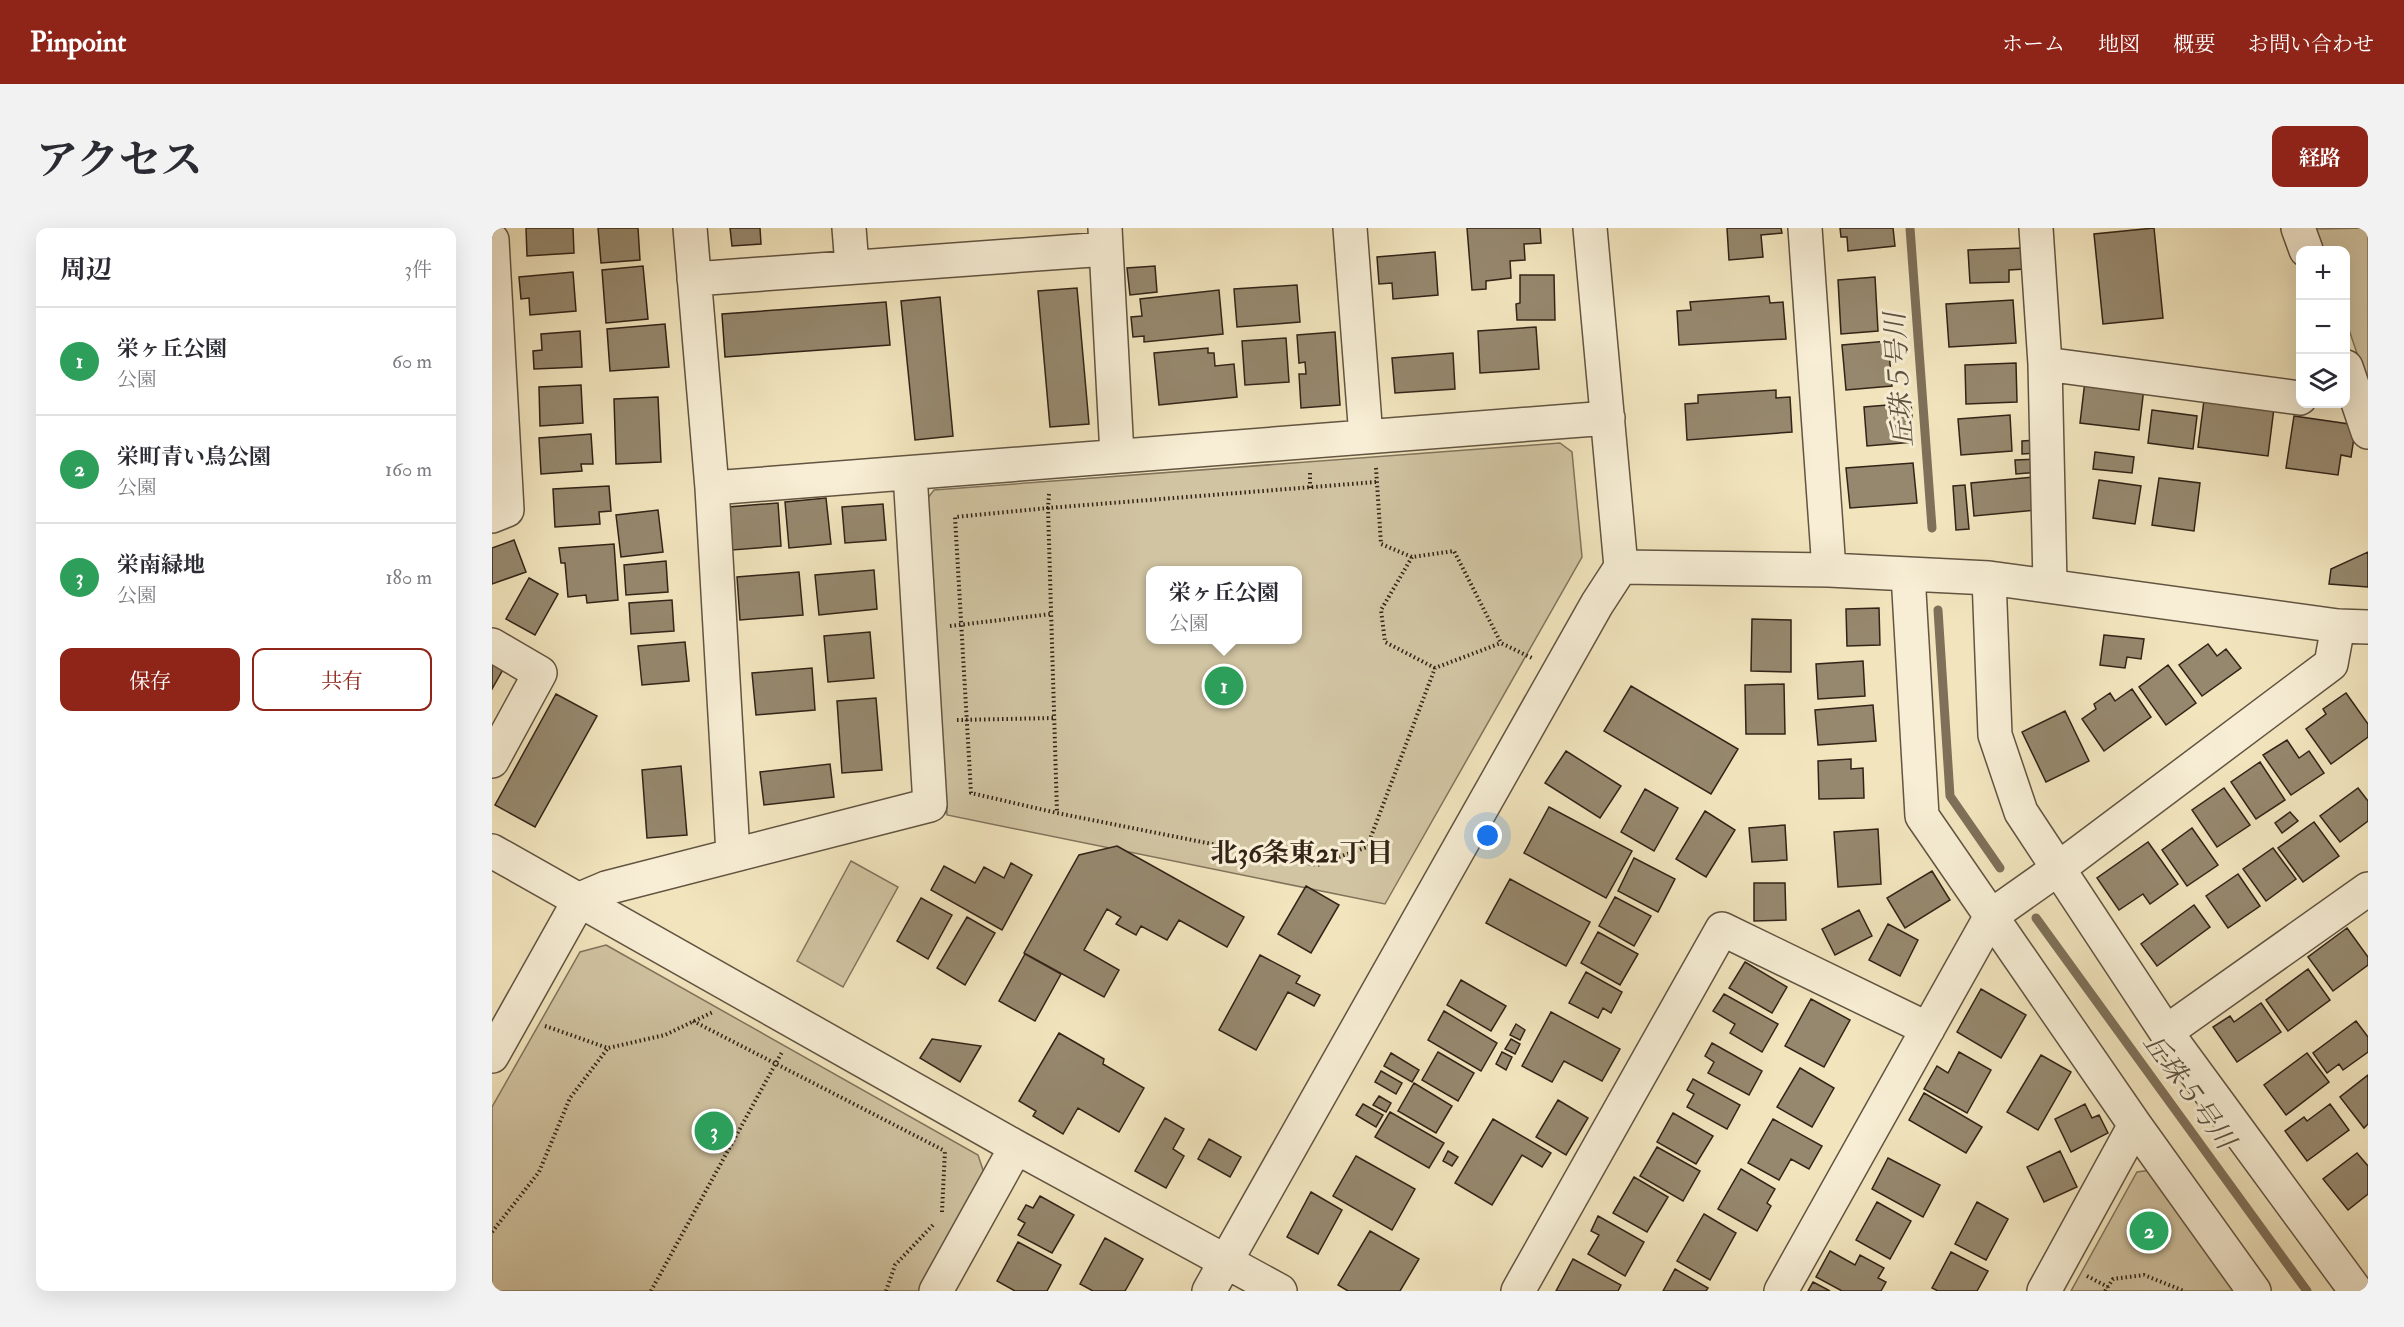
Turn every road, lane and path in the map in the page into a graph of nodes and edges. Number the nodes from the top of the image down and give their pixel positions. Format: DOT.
graph roads {
  1 [pos="690,228"];
  2 [pos="849,228"];
  3 [pos="1350,228"];
  4 [pos="1590,228"];
  5 [pos="1805,228"];
  6 [pos="2036,228"];
  7 [pos="2298,228"];
  8 [pos="1106,238"];
  9 [pos="492,240"];
  10 [pos="2305,246"];
  11 [pos="852,266"];
  12 [pos="694,279"];
  13 [pos="494,301"];
  14 [pos="2045,364"];
  15 [pos="2350,381"];
  16 [pos="2296,397"];
  17 [pos="2359,411"];
  18 [pos="1608,418"];
  19 [pos="1366,437"];
  20 [pos="1117,455"];
  21 [pos="910,472"];
  22 [pos="712,488"];
  23 [pos="1048,508"];
  24 [pos="492,516"];
  25 [pos="1412,557"];
  26 [pos="1621,567"];
  27 [pos="1829,570"];
  28 [pos="1908,574"];
  29 [pos="1989,578"];
  30 [pos="2050,584"];
  31 [pos="1051,614"];
  32 [pos="961,625"];
  33 [pos="944,627"];
  34 [pos="2353,627"];
  35 [pos="1501,643"];
  36 [pos="492,645"];
  37 [pos="1532,658"];
  38 [pos="1435,668"];
  39 [pos="1054,718"];
  40 [pos="966,719"];
  41 [pos="950,721"];
  42 [pos="492,760"];
  43 [pos="1057,813"];
  44 [pos="492,851"];
  45 [pos="733,855"];
  46 [pos="2059,868"];
  47 [pos="2368,889"];
  48 [pos="580,900"];
  49 [pos="1991,916"];
  50 [pos="723,1007"];
  51 [pos="693,1021"];
  52 [pos="536,1022"];
  53 [pos="1928,1029"];
  54 [pos="2166,1032"];
  55 [pos="787,1043"];
  56 [pos="608,1048"];
  57 [pos="492,1056"];
  58 [pos="775,1064"];
  59 [pos="2135,1125"];
  60 [pos="949,1144"];
  61 [pos="1016,1147"];
  62 [pos="945,1151"];
  63 [pos="492,1232"];
  64 [pos="1227,1261"];
  65 [pos="2079,1271"];
  66 [pos="2107,1289"];
  67 [pos="651,1291"];
  68 [pos="886,1291"];
  69 [pos="936,1291"];
  70 [pos="1209,1291"];
  71 [pos="1280,1291"];
  72 [pos="1518,1291"];
  73 [pos="1780,1291"];
  74 [pos="2044,1291"];
  75 [pos="2184,1291"];
  76 [pos="2254,1291"];
  77 [pos="2356,1291"];
  1 -- 12 [label="street"];
  2 -- 11 [label="street"];
  3 -- 19 [label="street"];
  4 -- 18 [label="street"];
  5 -- 27 [label="street"];
  6 -- 14 [label="street"];
  7 -- 10 [label="street"];
  8 -- 11 [label="street"];
  8 -- 20 [label="street"];
  9 -- 13 [label="street"];
  11 -- 12 [label="street"];
  12 -- 22 [label="street"];
  13 -- 24 [label="street"];
  14 -- 16 [label="street"];
  14 -- 30 [label="street"];
  15 -- 17 [label="street"];
  18 -- 19 [label="street"];
  18 -- 26 [label="street"];
  19 -- 20 [label="street"];
  20 -- 21 [label="street"];
  21 -- 22 [label="street"];
  21 -- 45 [label="street"];
  22 -- 45 [label="street"];
  23 -- 25 [label="path"];
  23 -- 31 [label="path"];
  23 -- 32 [label="path"];
  25 -- 35 [label="path"];
  25 -- 38 [label="path"];
  26 -- 27 [label="street"];
  26 -- 64 [label="street"];
  27 -- 28 [label="street"];
  28 -- 29 [label="street"];
  28 -- 49 [label="street"];
  29 -- 30 [label="street"];
  29 -- 46 [label="street"];
  30 -- 34 [label="street"];
  31 -- 32 [label="path"];
  31 -- 39 [label="path"];
  32 -- 33 [label="path"];
  32 -- 40 [label="path"];
  34 -- 46 [label="street"];
  35 -- 37 [label="path"];
  35 -- 38 [label="path"];
  36 -- 42 [label="street"];
  38 -- 43 [label="path"];
  39 -- 40 [label="path"];
  39 -- 43 [label="path"];
  40 -- 41 [label="path"];
  40 -- 43 [label="path"];
  44 -- 48 [label="street"];
  45 -- 48 [label="street"];
  46 -- 49 [label="street"];
  46 -- 54 [label="street"];
  47 -- 54 [label="street"];
  48 -- 57 [label="street"];
  48 -- 61 [label="street"];
  49 -- 53 [label="street"];
  49 -- 59 [label="street"];
  50 -- 51 [label="path"];
  51 -- 56 [label="path"];
  51 -- 58 [label="path"];
  52 -- 56 [label="path"];
  53 -- 72 [label="street"];
  53 -- 73 [label="street"];
  54 -- 77 [label="street"];
  55 -- 58 [label="path"];
  56 -- 63 [label="path"];
  58 -- 62 [label="path"];
  58 -- 67 [label="path"];
  59 -- 74 [label="street"];
  59 -- 76 [label="street"];
  60 -- 62 [label="path"];
  61 -- 64 [label="street"];
  61 -- 69 [label="street"];
  62 -- 68 [label="path"];
  64 -- 70 [label="street"];
  64 -- 71 [label="street"];
  65 -- 66 [label="path"];
  66 -- 75 [label="path"];
}
